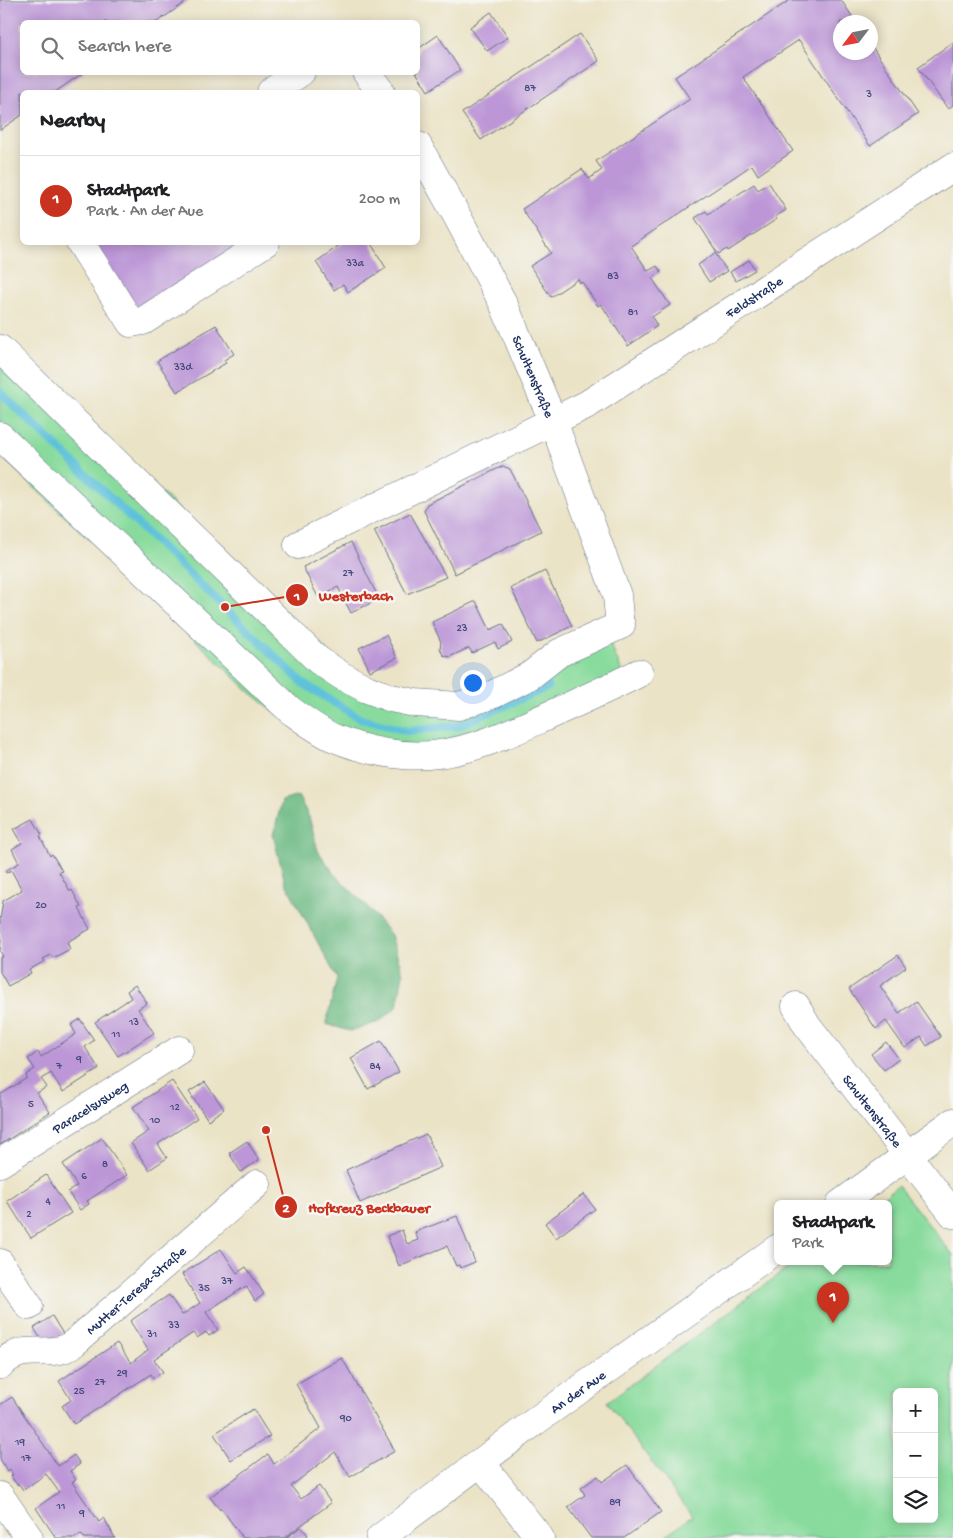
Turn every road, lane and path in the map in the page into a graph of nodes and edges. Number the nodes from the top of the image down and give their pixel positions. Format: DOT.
graph roads {
  1 [pos="296,75"];
  2 [pos="368,75"];
  3 [pos="274,90"];
  4 [pos="380,90"];
  5 [pos="420,151"];
  6 [pos="953,167"];
  7 [pos="82,245"];
  8 [pos="261,245"];
  9 [pos="0,349"];
  10 [pos="553,421"];
  11 [pos="0,436"];
  12 [pos="298,545"];
  13 [pos="639,673"];
  14 [pos="796,1006"];
  15 [pos="179,1050"];
  16 [pos="953,1122"];
  17 [pos="908,1156"];
  18 [pos="0,1163"];
  19 [pos="257,1184"];
  20 [pos="846,1200"];
  21 [pos="953,1214"];
  22 [pos="774,1251"];
  23 [pos="0,1263"];
  24 [pos="29,1306"];
  25 [pos="0,1365"];
  26 [pos="481,1463"];
  27 [pos="0,1496"];
  28 [pos="29,1538"];
  29 [pos="380,1538"];
  30 [pos="540,1538"];
  1 -- 3 [label="street"];
  2 -- 4 [label="street"];
  5 -- 10 [label="street, Schultenstraße"];
  6 -- 10 [label="street, Feldstraße"];
  7 -- 8 [label="street"];
  9 -- 10 [label="street, Schultenstraße"];
  10 -- 12 [label="street, Feldstraße"];
  11 -- 13 [label="street"];
  14 -- 17 [label="street, Schultenstraße"];
  15 -- 18 [label="street, Paracelsusweg"];
  16 -- 17 [label="street"];
  17 -- 20 [label="street"];
  17 -- 21 [label="street, Schultenstraße"];
  19 -- 25 [label="street, Mutter-Teresa-Straße"];
  22 -- 26 [label="street, An der Aue"];
  23 -- 24 [label="street"];
  26 -- 29 [label="street, An der Aue"];
  26 -- 30 [label="street"];
  27 -- 28 [label="street"];
}
